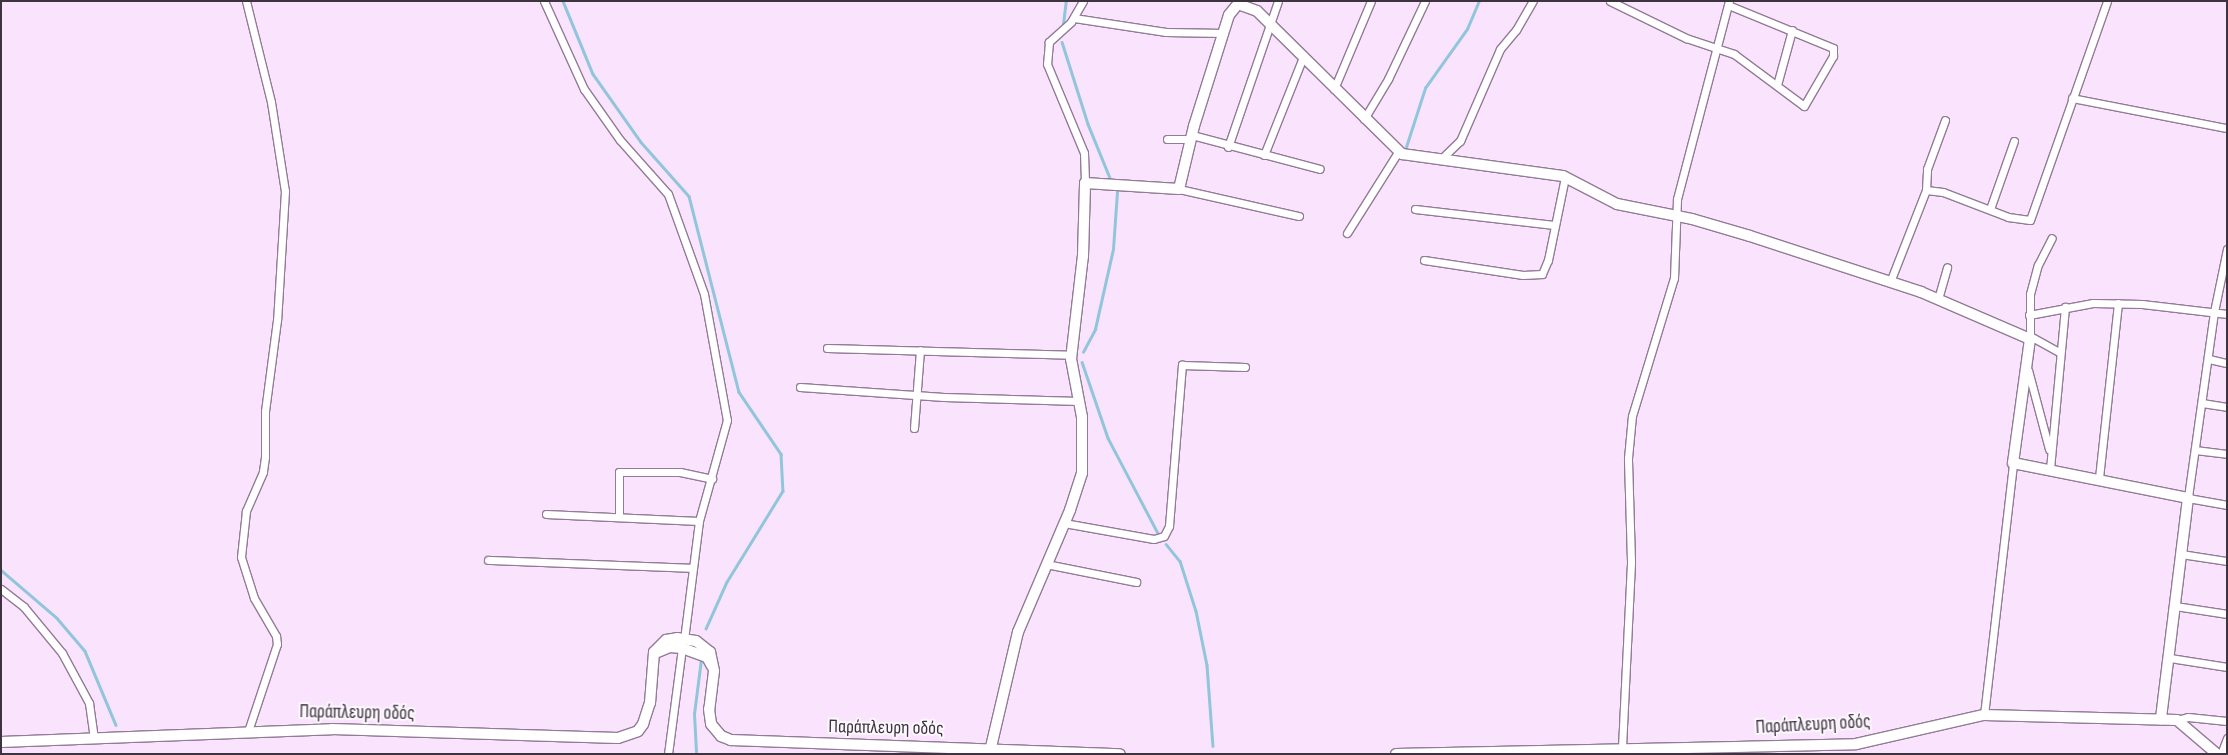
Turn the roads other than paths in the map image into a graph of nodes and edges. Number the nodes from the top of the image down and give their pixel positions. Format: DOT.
graph roads {
  1 [pos="246,1"];
  2 [pos="544,1"];
  3 [pos="1083,1"];
  4 [pos="1278,1"];
  5 [pos="1371,1"];
  6 [pos="1424,1"];
  7 [pos="1534,1"];
  8 [pos="1610,1"];
  9 [pos="2107,1"];
  10 [pos="1238,3"];
  11 [pos="1729,3"];
  12 [pos="1074,18"];
  13 [pos="1270,24"];
  14 [pos="1792,30"];
  15 [pos="1224,33"];
  16 [pos="1717,48"];
  17 [pos="1731,53"];
  18 [pos="1303,57"];
  19 [pos="1714,60"];
  20 [pos="1777,85"];
  21 [pos="1334,88"];
  22 [pos="2072,98"];
  23 [pos="1364,119"];
  24 [pos="1945,120"];
  25 [pos="2227,128"];
  26 [pos="1191,137"];
  27 [pos="1167,139"];
  28 [pos="2014,141"];
  29 [pos="1228,147"];
  30 [pos="1398,152"];
  31 [pos="1264,155"];
  32 [pos="1440,160"];
  33 [pos="1320,169"];
  34 [pos="1565,177"];
  35 [pos="1085,183"];
  36 [pos="1180,189"];
  37 [pos="1926,190"];
  38 [pos="1415,209"];
  39 [pos="1990,209"];
  40 [pos="1299,216"];
  41 [pos="1677,217"];
  42 [pos="1554,225"];
  43 [pos="1347,234"];
  44 [pos="2052,238"];
  45 [pos="2227,249"];
  46 [pos="1424,260"];
  47 [pos="1946,267"];
  48 [pos="1890,282"];
  49 [pos="1938,299"];
  50 [pos="2118,303"];
  51 [pos="2065,307"];
  52 [pos="2214,312"];
  53 [pos="2227,314"];
  54 [pos="2030,315"];
  55 [pos="2030,338"];
  56 [pos="827,348"];
  57 [pos="920,350"];
  58 [pos="2059,352"];
  59 [pos="1071,355"];
  60 [pos="2209,359"];
  61 [pos="2026,363"];
  62 [pos="2227,363"];
  63 [pos="1245,366"];
  64 [pos="800,387"];
  65 [pos="917,395"];
  66 [pos="1079,401"];
  67 [pos="2202,403"];
  68 [pos="2227,407"];
  69 [pos="914,428"];
  70 [pos="2195,450"];
  71 [pos="2227,454"];
  72 [pos="2050,455"];
  73 [pos="2013,463"];
  74 [pos="2050,469"];
  75 [pos="2099,478"];
  76 [pos="712,480"];
  77 [pos="2188,498"];
  78 [pos="2227,505"];
  79 [pos="546,514"];
  80 [pos="619,516"];
  81 [pos="698,521"];
  82 [pos="1064,523"];
  83 [pos="2181,554"];
  84 [pos="488,560"];
  85 [pos="2227,561"];
  86 [pos="1046,564"];
  87 [pos="692,568"];
  88 [pos="1136,582"];
  89 [pos="1,589"];
  90 [pos="2175,606"];
  91 [pos="2227,614"];
  92 [pos="683,643"];
  93 [pos="2170,658"];
  94 [pos="2227,667"];
  95 [pos="1984,715"];
  96 [pos="2161,719"];
  97 [pos="2177,720"];
  98 [pos="2227,721"];
  99 [pos="248,731"];
  100 [pos="94,737"];
  101 [pos="2227,738"];
  102 [pos="1,742"];
  103 [pos="991,747"];
  104 [pos="1622,747"];
  105 [pos="668,754"];
  106 [pos="1120,754"];
  107 [pos="1396,754"];
  108 [pos="2217,754"];
  109 [pos="2222,754"];
  1 -- 99 [label="street"];
  2 -- 76 [label="street"];
  3 -- 12 [label="street"];
  4 -- 13 [label="street"];
  5 -- 21 [label="street"];
  6 -- 23 [label="street"];
  7 -- 32 [label="street"];
  8 -- 16 [label="street"];
  9 -- 22 [label="street"];
  10 -- 13 [label="street"];
  10 -- 15 [label="street"];
  11 -- 14 [label="street"];
  11 -- 16 [label="street"];
  12 -- 15 [label="street"];
  12 -- 35 [label="street"];
  13 -- 18 [label="street"];
  13 -- 29 [label="street"];
  14 -- 20 [label="street"];
  14 -- 20 [label="street"];
  15 -- 26 [label="street"];
  16 -- 17 [label="street"];
  16 -- 19 [label="street"];
  17 -- 19 [label="street"];
  17 -- 20 [label="street"];
  18 -- 21 [label="street"];
  18 -- 31 [label="street"];
  19 -- 41 [label="street"];
  21 -- 23 [label="street"];
  22 -- 25 [label="street"];
  22 -- 39 [label="street"];
  23 -- 30 [label="street"];
  24 -- 37 [label="street"];
  26 -- 27 [label="street"];
  26 -- 29 [label="street"];
  26 -- 36 [label="street"];
  28 -- 39 [label="street"];
  29 -- 31 [label="street"];
  30 -- 32 [label="street"];
  30 -- 43 [label="street"];
  31 -- 33 [label="street"];
  32 -- 34 [label="street"];
  34 -- 41 [label="street"];
  34 -- 42 [label="street"];
  35 -- 36 [label="street"];
  35 -- 59 [label="street"];
  36 -- 40 [label="street"];
  37 -- 39 [label="street"];
  37 -- 48 [label="street"];
  38 -- 42 [label="street"];
  41 -- 48 [label="street"];
  41 -- 104 [label="street"];
  42 -- 46 [label="street"];
  44 -- 54 [label="street"];
  45 -- 52 [label="street"];
  47 -- 49 [label="street"];
  48 -- 49 [label="street"];
  49 -- 55 [label="street"];
  50 -- 51 [label="street"];
  50 -- 52 [label="street"];
  50 -- 75 [label="street"];
  51 -- 54 [label="street"];
  51 -- 58 [label="street"];
  52 -- 53 [label="street"];
  52 -- 60 [label="street"];
  54 -- 55 [label="street"];
  55 -- 58 [label="street"];
  55 -- 61 [label="street"];
  56 -- 57 [label="street"];
  57 -- 59 [label="street"];
  57 -- 65 [label="street"];
  58 -- 72 [label="street"];
  59 -- 66 [label="street"];
  60 -- 62 [label="street"];
  60 -- 67 [label="street"];
  61 -- 72 [label="street"];
  61 -- 73 [label="street"];
  63 -- 82 [label="street"];
  64 -- 65 [label="street"];
  65 -- 66 [label="street"];
  65 -- 69 [label="street"];
  66 -- 82 [label="street"];
  67 -- 68 [label="street"];
  67 -- 70 [label="street"];
  70 -- 71 [label="street"];
  70 -- 77 [label="street"];
  72 -- 74 [label="street"];
  73 -- 74 [label="street"];
  73 -- 95 [label="street"];
  74 -- 75 [label="street"];
  75 -- 77 [label="street"];
  76 -- 80 [label="street"];
  76 -- 81 [label="street"];
  77 -- 78 [label="street"];
  77 -- 83 [label="street"];
  79 -- 80 [label="street"];
  80 -- 81 [label="street"];
  81 -- 87 [label="street"];
  82 -- 86 [label="street"];
  83 -- 85 [label="street"];
  83 -- 90 [label="street"];
  84 -- 87 [label="street"];
  86 -- 88 [label="street"];
  86 -- 103 [label="street"];
  87 -- 92 [label="street"];
  89 -- 100 [label="street"];
  90 -- 91 [label="street"];
  90 -- 93 [label="street"];
  92 -- 99 [label="street, Παράπλευρη οδός"];
  92 -- 103 [label="street, Παράπλευρη οδός"];
  92 -- 105 [label="street"];
  93 -- 94 [label="street"];
  93 -- 96 [label="street"];
  95 -- 96 [label="street, Παράπλευρη οδός"];
  95 -- 104 [label="street, Παράπλευρη οδός"];
  96 -- 97 [label="street, Παράπλευρη οδός"];
  97 -- 98 [label="street"];
  97 -- 108 [label="street"];
  99 -- 100 [label="street, Παράπλευρη οδός"];
  100 -- 102 [label="street, Παράπλευρη οδός"];
  101 -- 109 [label="street"];
  103 -- 106 [label="street, Παράπλευρη οδός"];
  104 -- 107 [label="street, Παράπλευρη οδός"];
}
